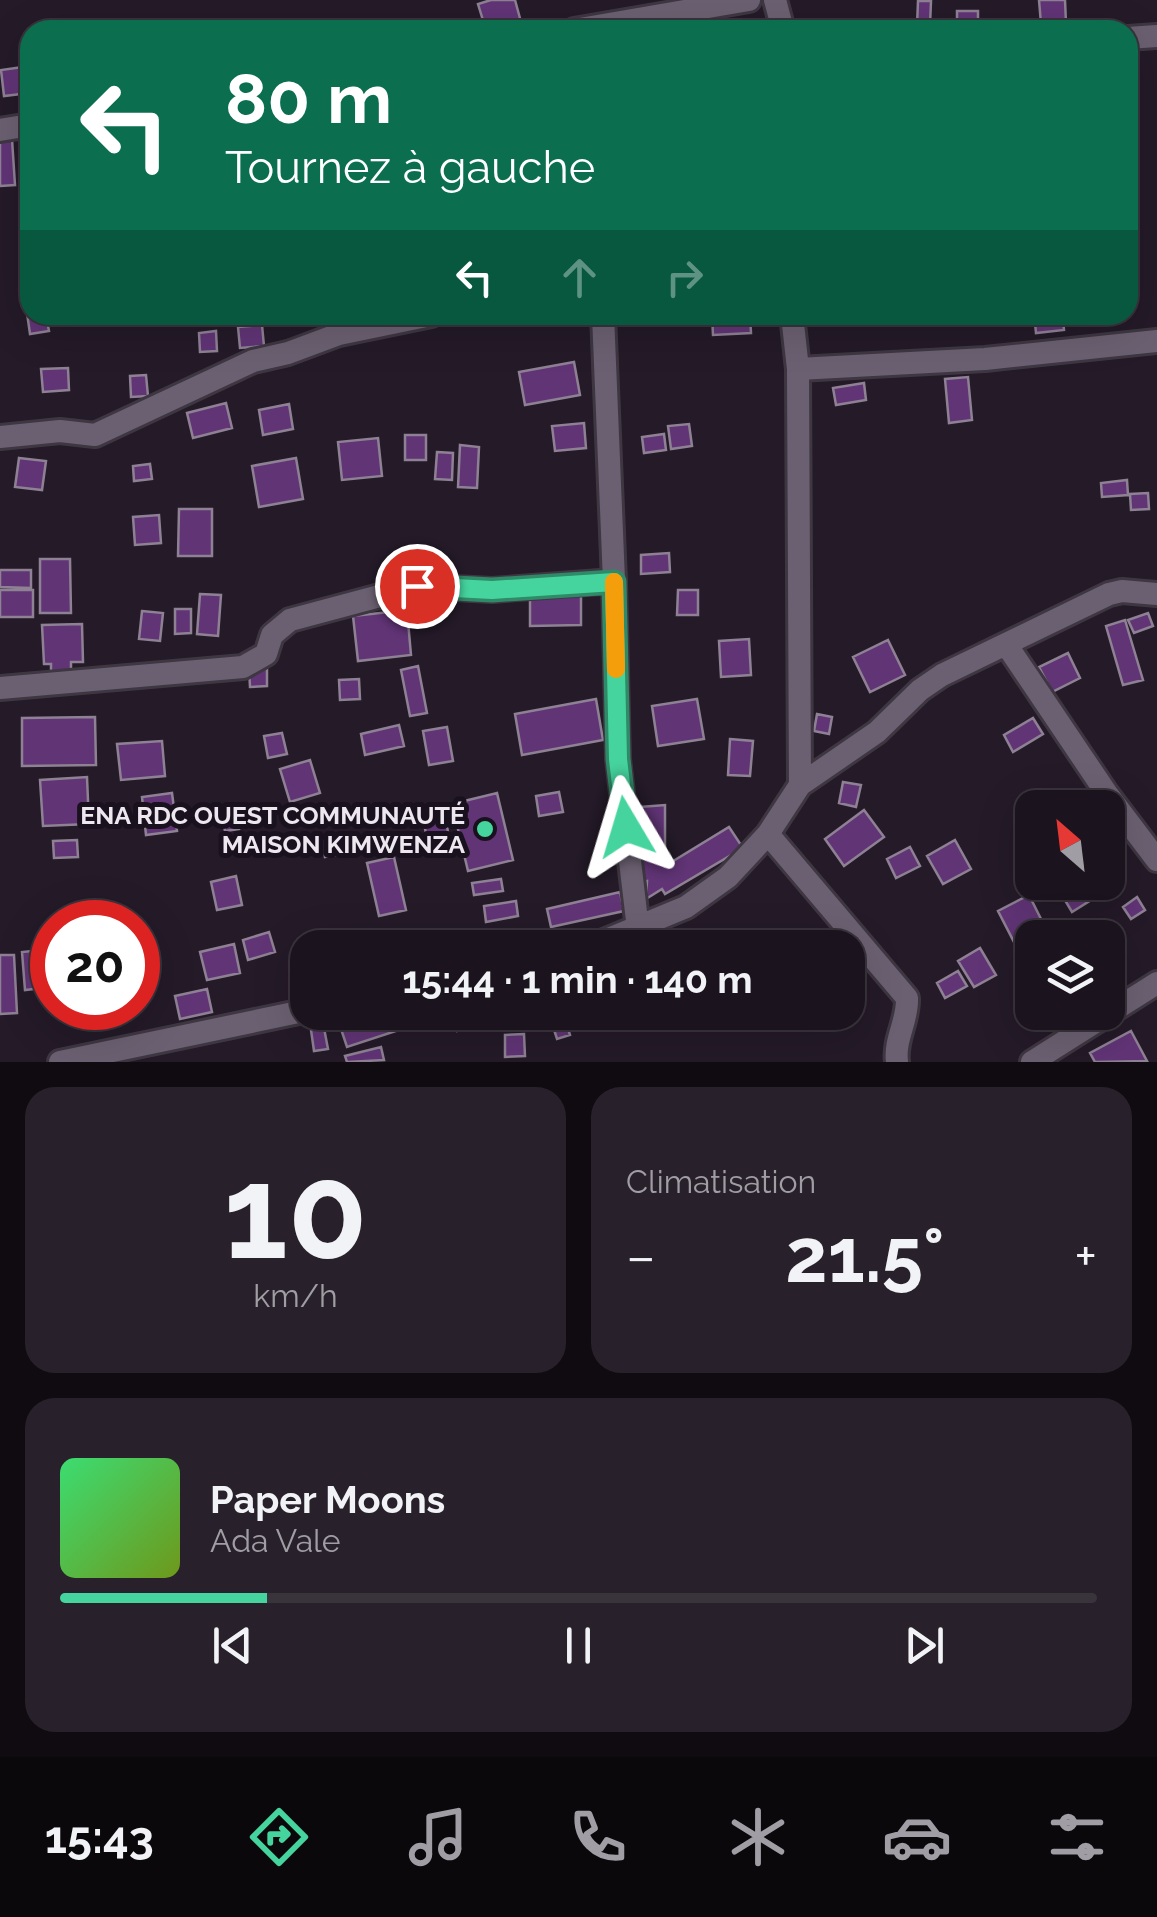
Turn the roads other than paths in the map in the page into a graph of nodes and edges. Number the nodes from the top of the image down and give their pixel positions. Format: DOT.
graph roads {
  1 [pos="749,0"];
  2 [pos="635,20"];
  3 [pos="383,325"];
  4 [pos="603,325"];
  5 [pos="793,325"];
  6 [pos="1157,341"];
  7 [pos="798,370"];
  8 [pos="0,437"];
  9 [pos="614,582"];
  10 [pos="1157,594"];
  11 [pos="1006,644"];
  12 [pos="0,688"];
  13 [pos="800,786"];
  14 [pos="768,834"];
  15 [pos="1157,860"];
  16 [pos="638,928"];
  17 [pos="633,930"];
  18 [pos="1157,984"];
  19 [pos="290,1014"];
  20 [pos="60,1062"];
  21 [pos="897,1062"];
  22 [pos="1032,1062"];
  1 -- 2 [label="street"];
  3 -- 8 [label="street"];
  4 -- 9 [label="street"];
  5 -- 7 [label="street"];
  6 -- 7 [label="street"];
  7 -- 13 [label="street"];
  9 -- 12 [label="street"];
  9 -- 16 [label="street"];
  10 -- 11 [label="street"];
  11 -- 13 [label="street"];
  11 -- 15 [label="street"];
  13 -- 14 [label="street"];
  14 -- 16 [label="street"];
  14 -- 21 [label="street"];
  16 -- 17 [label="street"];
  18 -- 22 [label="street"];
  19 -- 20 [label="street"];
}
